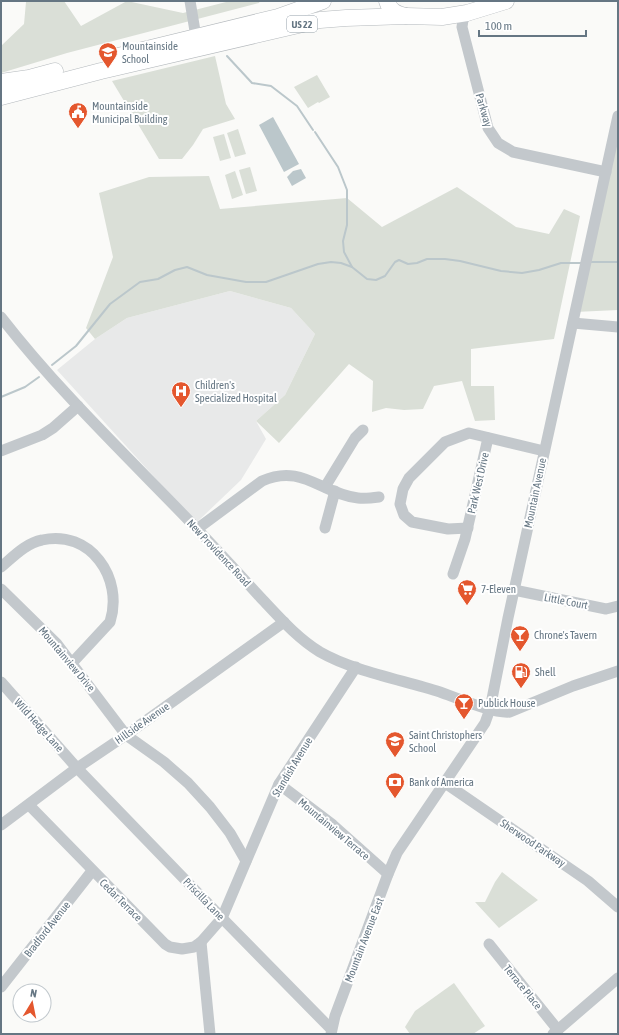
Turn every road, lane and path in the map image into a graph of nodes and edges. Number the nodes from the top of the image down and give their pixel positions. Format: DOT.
graph roads {
  1 [pos="190,1"];
  2 [pos="323,1"];
  3 [pos="387,1"];
  4 [pos="506,1"];
  5 [pos="306,4"];
  6 [pos="467,13"];
  7 [pos="406,16"];
  8 [pos="196,37"];
  9 [pos="29,78"];
  10 [pos="1,82"];
  11 [pos="1,88"];
  12 [pos="1,97"];
  13 [pos="618,116"];
  14 [pos="606,172"];
  15 [pos="1,317"];
  16 [pos="573,323"];
  17 [pos="618,327"];
  18 [pos="78,406"];
  19 [pos="363,430"];
  20 [pos="488,438"];
  21 [pos="1,450"];
  22 [pos="544,451"];
  23 [pos="330,489"];
  24 [pos="379,496"];
  25 [pos="325,528"];
  26 [pos="468,528"];
  27 [pos="196,529"];
  28 [pos="1,567"];
  29 [pos="453,574"];
  30 [pos="1,589"];
  31 [pos="514,590"];
  32 [pos="618,606"];
  33 [pos="284,622"];
  34 [pos="72,663"];
  35 [pos="356,667"];
  36 [pos="618,671"];
  37 [pos="1,682"];
  38 [pos="490,709"];
  39 [pos="126,735"];
  40 [pos="77,768"];
  41 [pos="445,783"];
  42 [pos="279,784"];
  43 [pos="29,805"];
  44 [pos="1,825"];
  45 [pos="401,847"];
  46 [pos="246,861"];
  47 [pos="92,871"];
  48 [pos="388,874"];
  49 [pos="618,907"];
  50 [pos="222,918"];
  51 [pos="202,942"];
  52 [pos="489,944"];
  53 [pos="618,978"];
  54 [pos="1,987"];
  55 [pos="331,1032"];
  56 [pos="555,1032"];
  57 [pos="210,1034"];
  1 -- 8 [label="street"];
  2 -- 5 [label="highway, US 22"];
  3 -- 7 [label="highway"];
  4 -- 6 [label="highway, US 22"];
  5 -- 8 [label="highway, US 22"];
  6 -- 7 [label="highway, US 22"];
  6 -- 14 [label="street, Parkway"];
  7 -- 12 [label="highway, US 22"];
  8 -- 9 [label="highway, US 22"];
  9 -- 10 [label="highway"];
  9 -- 11 [label="highway, US 22"];
  13 -- 14 [label="street, Mountain Avenue"];
  14 -- 16 [label="street, Mountain Avenue"];
  15 -- 18 [label="street, New Providence Road"];
  16 -- 17 [label="street"];
  16 -- 22 [label="street, Mountain Avenue"];
  18 -- 21 [label="street"];
  18 -- 27 [label="street, New Providence Road"];
  19 -- 23 [label="street"];
  20 -- 22 [label="street, Park West Drive"];
  20 -- 26 [label="street, Park West Drive"];
  20 -- 26 [label="street, Park West Drive"];
  22 -- 31 [label="street, Mountain Avenue"];
  23 -- 24 [label="street"];
  23 -- 25 [label="street"];
  23 -- 27 [label="street"];
  26 -- 29 [label="street, Park West Drive"];
  27 -- 33 [label="street, New Providence Road"];
  28 -- 34 [label="street"];
  30 -- 34 [label="street, Mountainview Drive"];
  31 -- 32 [label="street, Little Court"];
  31 -- 38 [label="street, Mountain Avenue"];
  33 -- 35 [label="street, New Providence Road"];
  33 -- 39 [label="street, Hillside Avenue"];
  34 -- 39 [label="street, Mountainview Drive"];
  35 -- 38 [label="street, New Providence Road"];
  35 -- 42 [label="street, Standish Avenue"];
  36 -- 38 [label="street, New Providence Road"];
  37 -- 40 [label="street, Wild Hedge Lane"];
  38 -- 41 [label="street, Mountain Avenue"];
  39 -- 40 [label="street, Hillside Avenue"];
  39 -- 46 [label="street, Mountainview Drive"];
  40 -- 43 [label="street, Hillside Avenue"];
  40 -- 50 [label="street, Priscilla Lane"];
  41 -- 45 [label="street, Mountain Avenue"];
  41 -- 49 [label="street, Sherwood Parkway"];
  42 -- 46 [label="street, Standish Avenue"];
  42 -- 48 [label="street, Mountainview Terrace"];
  43 -- 44 [label="street, Hillside Avenue"];
  43 -- 47 [label="street, Cedar Terrace"];
  45 -- 48 [label="street, Mountain Avenue East"];
  46 -- 50 [label="street, Standish Avenue"];
  47 -- 51 [label="street, Cedar Terrace"];
  47 -- 54 [label="street, Bradford Avenue"];
  48 -- 55 [label="street, Mountain Avenue East"];
  50 -- 51 [label="street"];
  50 -- 55 [label="street, Priscilla Lane"];
  51 -- 57 [label="street"];
  52 -- 56 [label="street, Terrace Place"];
  53 -- 56 [label="street"];
}
